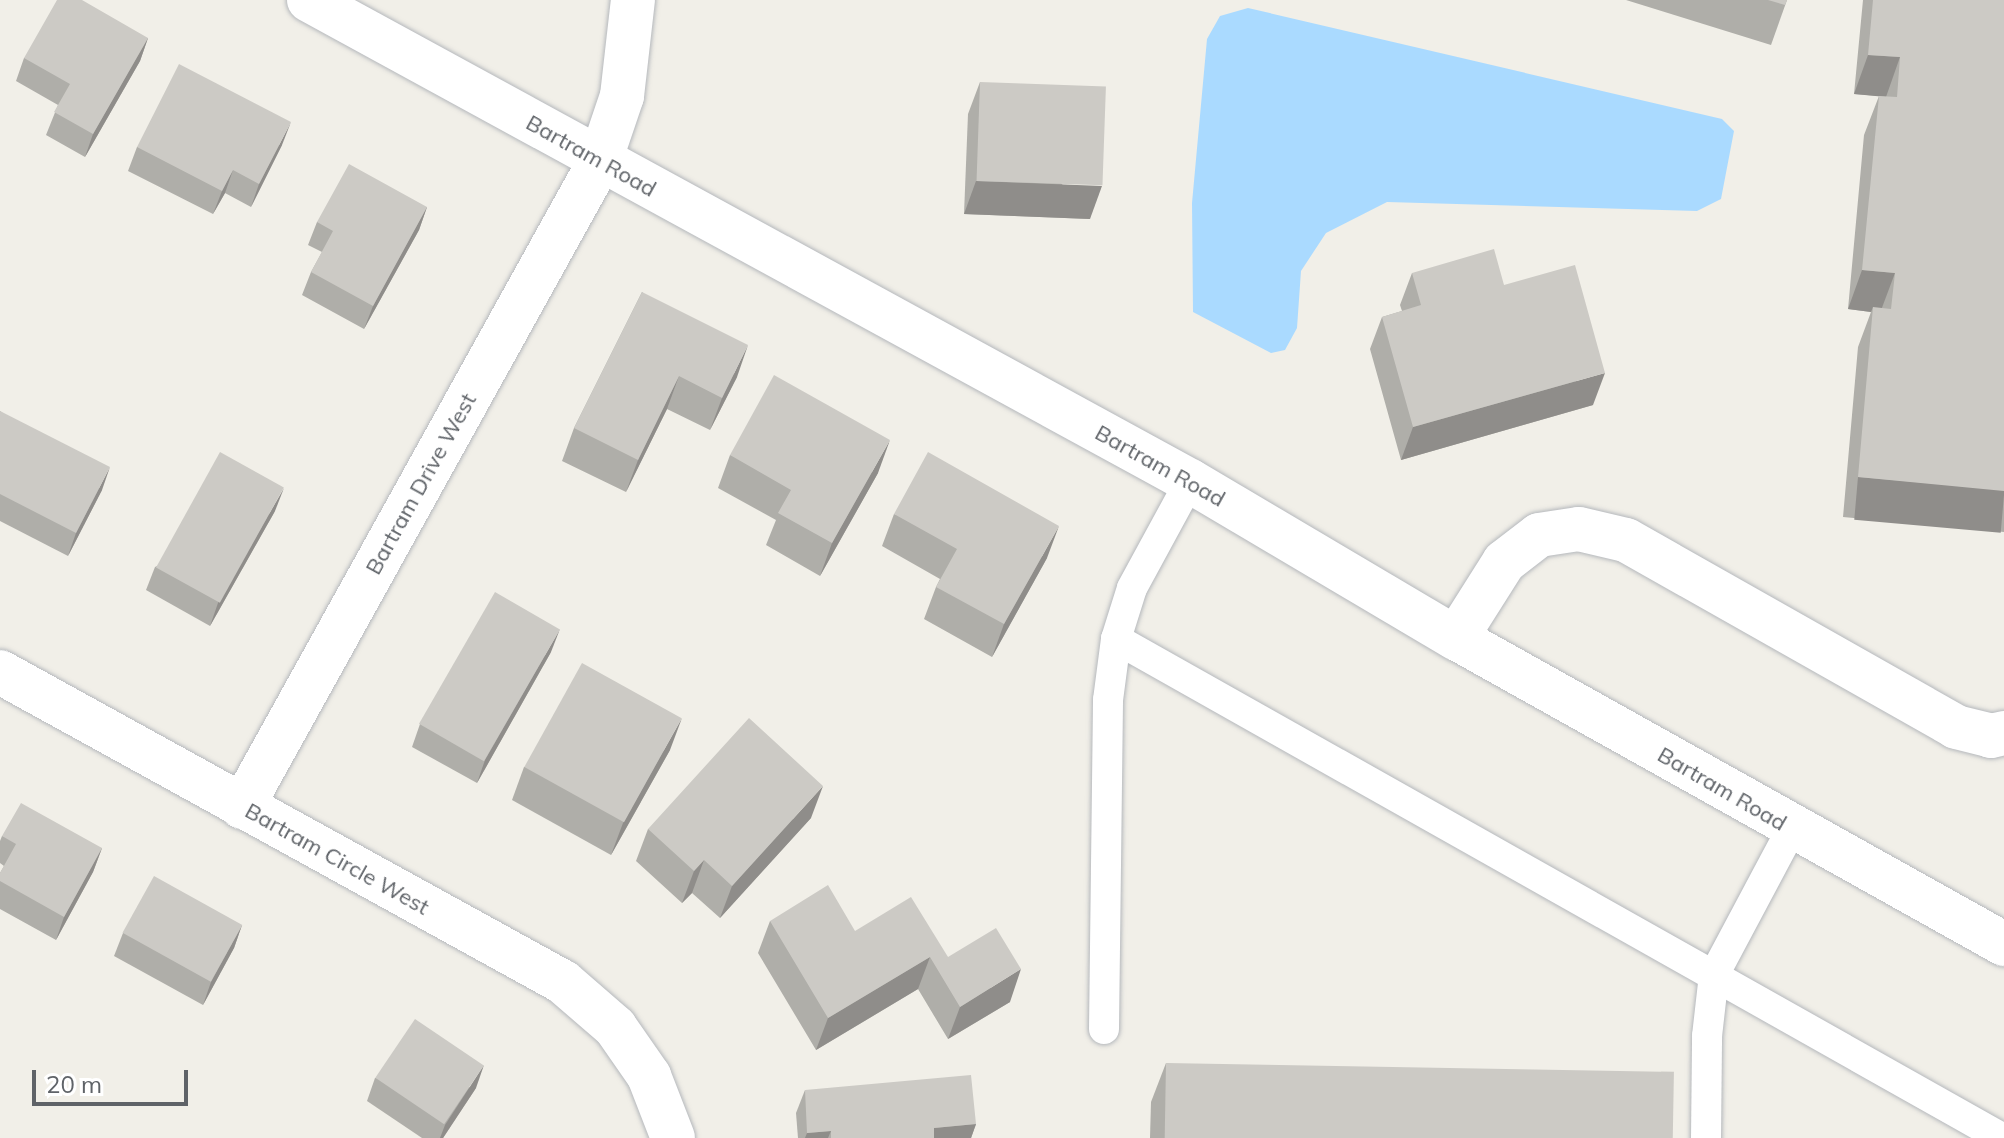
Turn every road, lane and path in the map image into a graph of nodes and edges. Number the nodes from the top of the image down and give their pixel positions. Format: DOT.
graph roads {
  1 [pos="309,0"];
  2 [pos="633,0"];
  3 [pos="600,161"];
  4 [pos="1190,481"];
  5 [pos="1456,638"];
  6 [pos="1116,639"];
  7 [pos="0,672"];
  8 [pos="2004,733"];
  9 [pos="242,807"];
  10 [pos="1792,828"];
  11 [pos="2004,944"];
  12 [pos="1714,975"];
  13 [pos="1104,1029"];
  14 [pos="673,1138"];
  15 [pos="1706,1138"];
  16 [pos="2002,1138"];
  1 -- 3 [label="street, Bartram Road"];
  2 -- 3 [label="street, Bartram Drive West"];
  3 -- 4 [label="street, Bartram Road"];
  3 -- 9 [label="street, Bartram Drive West"];
  4 -- 5 [label="street, Bartram Road"];
  4 -- 6 [label="lane"];
  5 -- 8 [label="street"];
  5 -- 10 [label="street, Bartram Road"];
  6 -- 12 [label="lane"];
  6 -- 13 [label="lane"];
  7 -- 9 [label="street, Bartram Circle West"];
  9 -- 14 [label="street, Bartram Circle West"];
  10 -- 11 [label="street, Bartram Road"];
  10 -- 12 [label="lane"];
  12 -- 15 [label="lane"];
  12 -- 16 [label="lane"];
}
